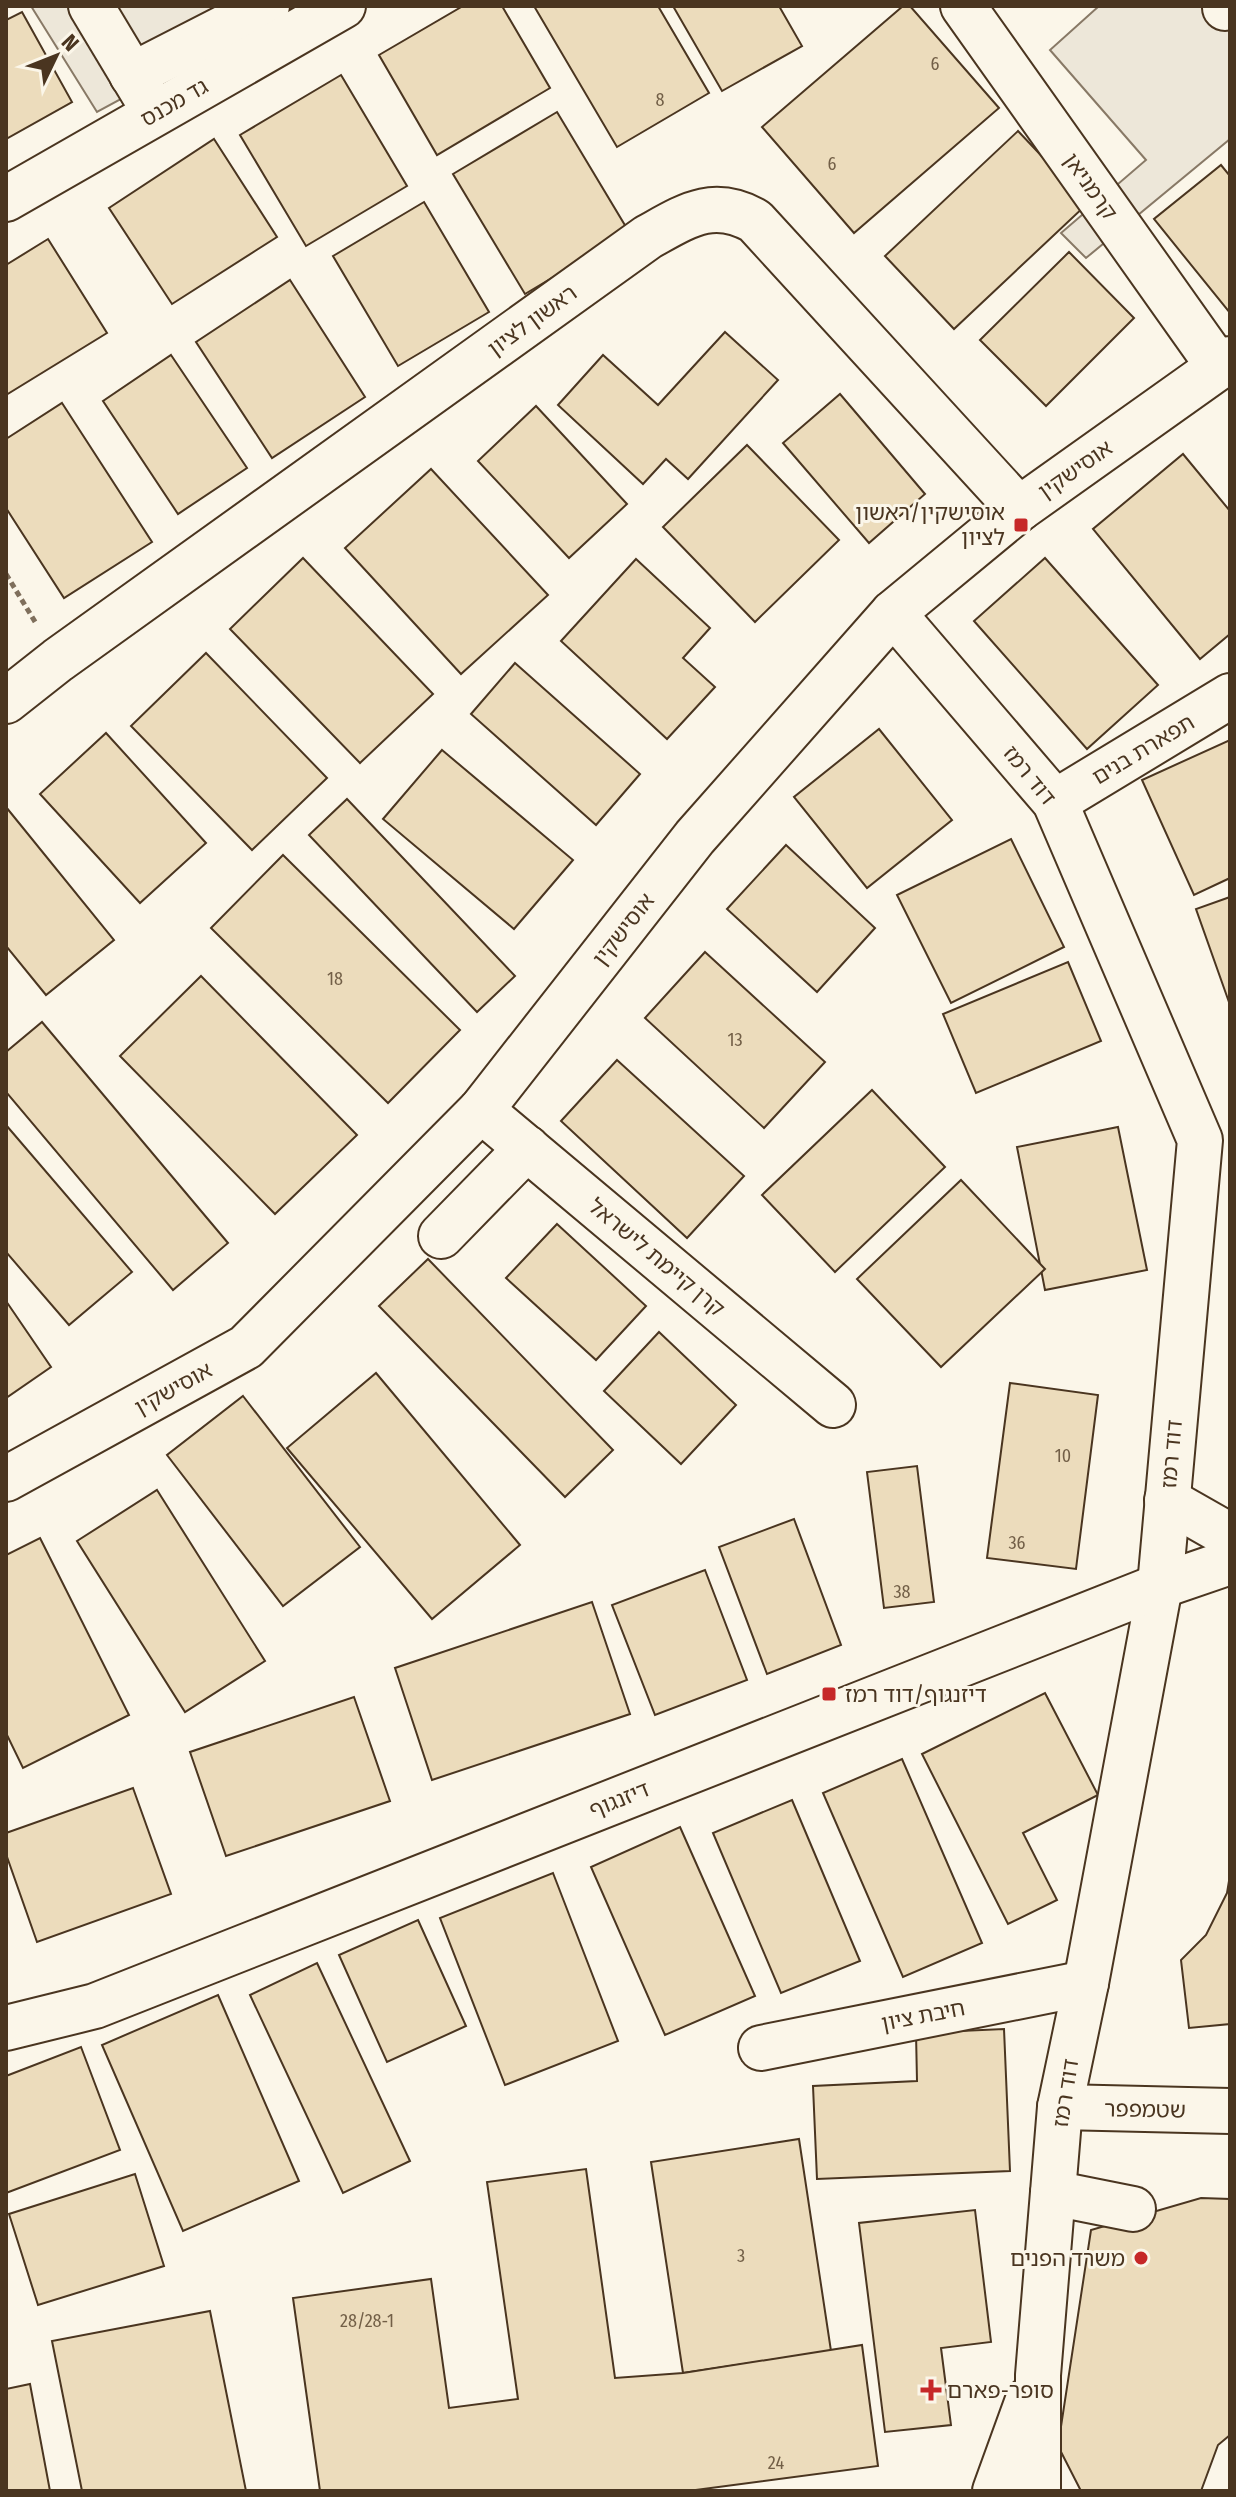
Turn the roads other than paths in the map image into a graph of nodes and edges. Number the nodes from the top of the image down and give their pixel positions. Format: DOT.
graph roads {
  1 [pos="91,6"];
  2 [pos="343,6"];
  3 [pos="963,6"];
  4 [pos="281,15"];
  5 [pos="132,75"];
  6 [pos="156,113"];
  7 [pos="6,199"];
  8 [pos="1227,362"];
  9 [pos="1019,509"];
  10 [pos="893,613"];
  11 [pos="1230,696"];
  12 [pos="6,701"];
  13 [pos="1055,802"];
  14 [pos="481,1110"];
  15 [pos="527,1148"];
  16 [pos="441,1236"];
  17 [pos="833,1405"];
  18 [pos="6,1479"];
  19 [pos="1167,1500"];
  20 [pos="1230,1536"];
  21 [pos="1230,1562"];
  22 [pos="1160,1586"];
  23 [pos="1086,1983"];
  24 [pos="6,2028"];
  25 [pos="761,2048"];
  26 [pos="1060,2107"];
  27 [pos="1230,2111"];
  28 [pos="1053,2193"];
  29 [pos="1133,2209"];
  30 [pos="1038,2375"];
  31 [pos="995,2491"];
  32 [pos="1038,2491"];
  1 -- 5 [label="street"];
  2 -- 4 [label="street, גד מכנס"];
  3 -- 8 [label="street, קרמניאן"];
  4 -- 5 [label="street"];
  4 -- 6 [label="street, גד מכנס"];
  5 -- 6 [label="street"];
  6 -- 7 [label="street, גד מכנס"];
  8 -- 9 [label="street, אוסישקין"];
  9 -- 10 [label="street, אוסישקין"];
  9 -- 12 [label="street, ראשון לציון"];
  10 -- 13 [label="street, דוד רמז"];
  10 -- 14 [label="street, אוסישקין"];
  11 -- 13 [label="street, תפארת בנים"];
  13 -- 19 [label="street, דוד רמז"];
  14 -- 15 [label="street, קרן קיימת לישראל"];
  14 -- 18 [label="street, אוסישקין"];
  15 -- 16 [label="street"];
  15 -- 17 [label="street, קרן קיימת לישראל"];
  19 -- 20 [label="street"];
  19 -- 22 [label="street, דוד רמז"];
  21 -- 22 [label="street, דיזנגוף"];
  22 -- 23 [label="street, דוד רמז"];
  22 -- 24 [label="street, דיזנגוף"];
  23 -- 25 [label="street, חיבת ציון"];
  23 -- 26 [label="street, דוד רמז"];
  26 -- 27 [label="street, שטמפפר"];
  26 -- 28 [label="street, דוד רמז"];
  28 -- 29 [label="street"];
  28 -- 30 [label="street, דוד רמז"];
  30 -- 31 [label="street, דוד רמז"];
  30 -- 32 [label="street, דוד רמז"];
}
